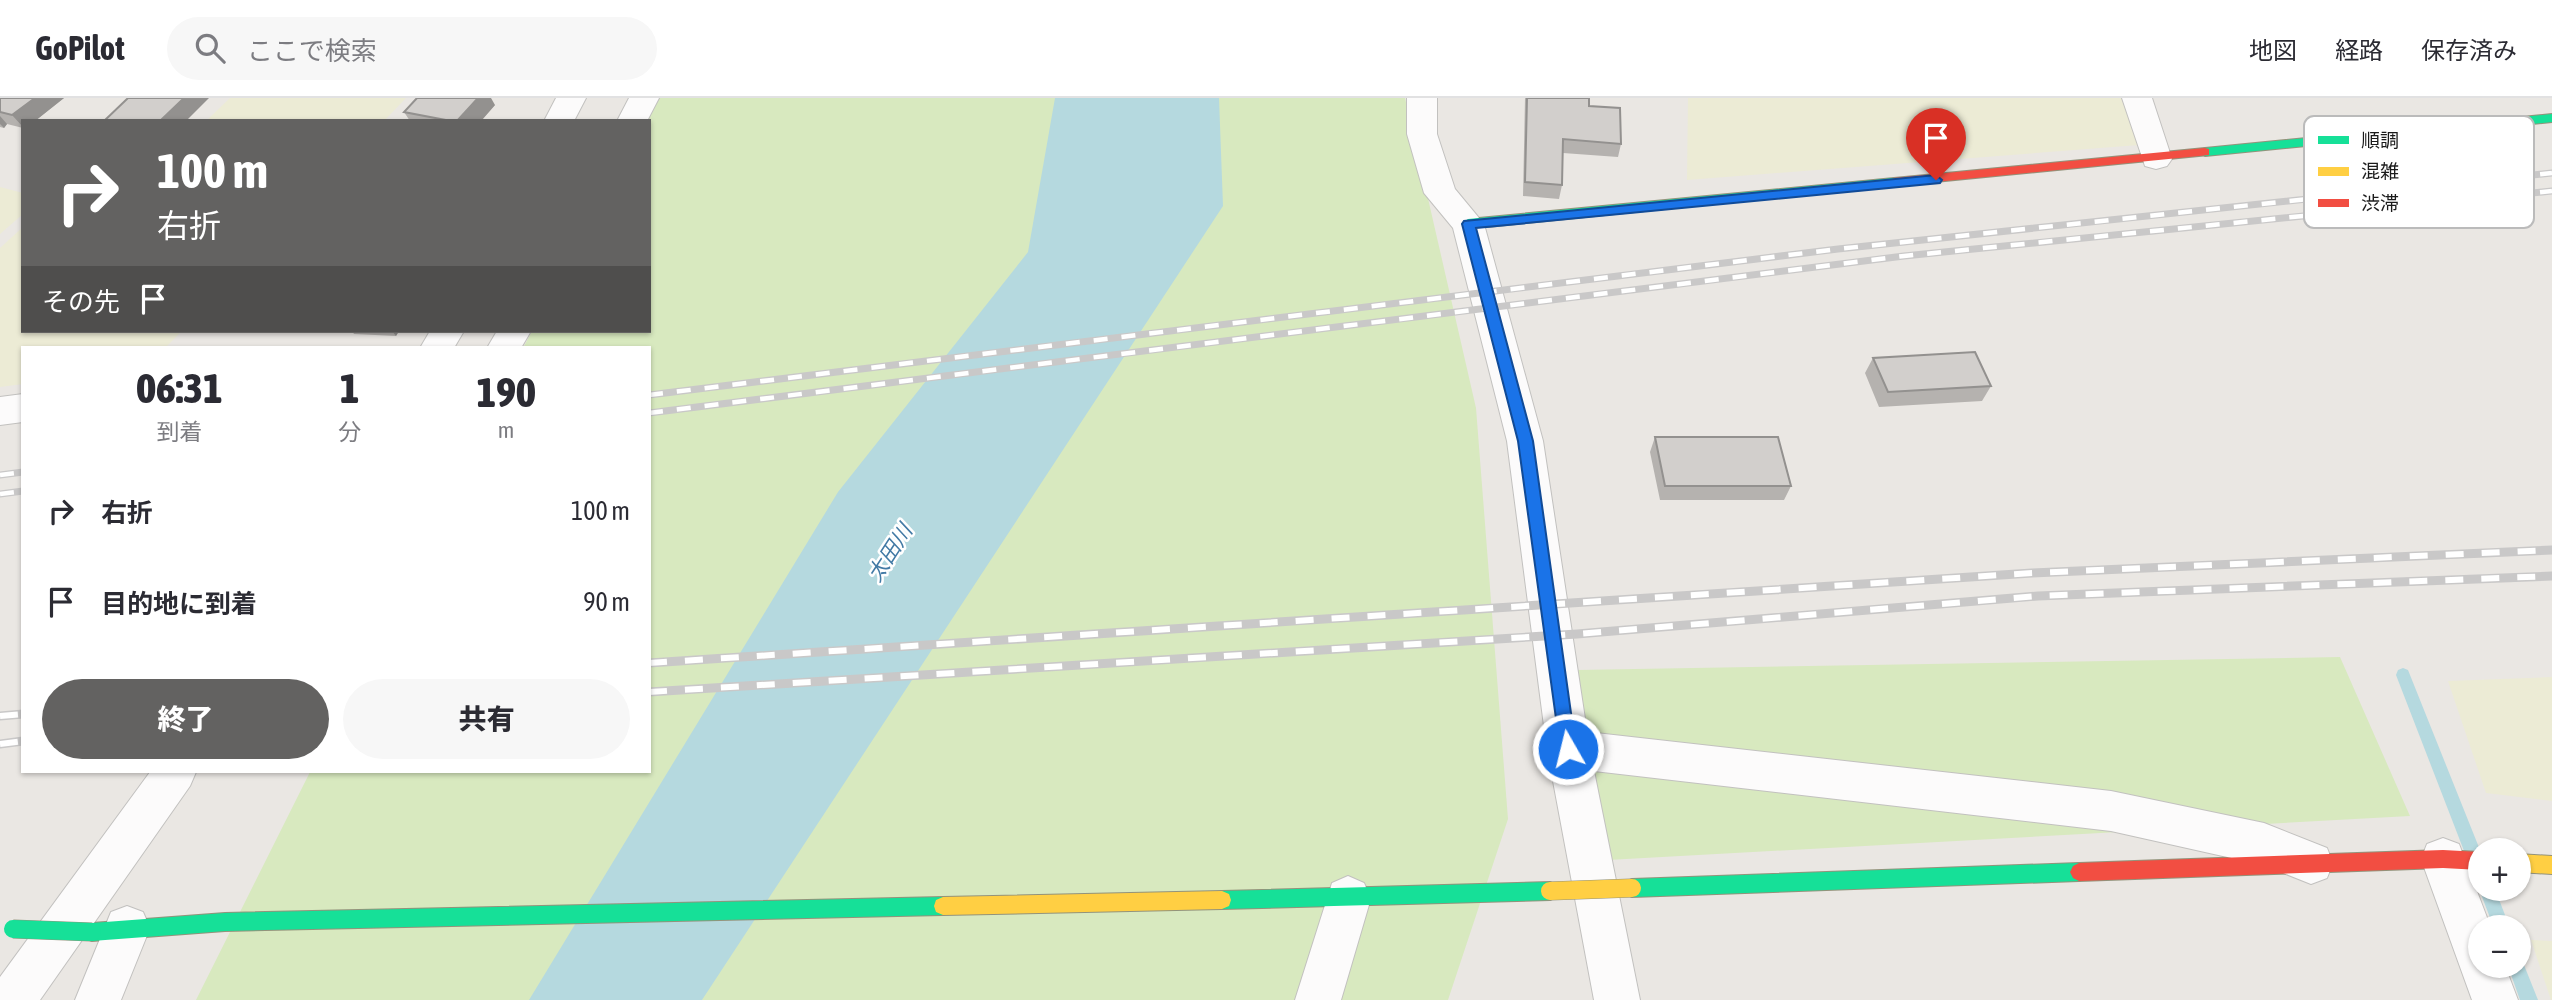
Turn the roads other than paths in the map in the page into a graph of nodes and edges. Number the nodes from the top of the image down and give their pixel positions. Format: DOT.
graph roads {
  1 [pos="571,98"];
  2 [pos="644,98"];
  3 [pos="1422,98"];
  4 [pos="2137,98"];
  5 [pos="2552,118"];
  6 [pos="560,119"];
  7 [pos="633,119"];
  8 [pos="2534,120"];
  9 [pos="2304,144"];
  10 [pos="2156,159"];
  11 [pos="1468,224"];
  12 [pos="21,408"];
  13 [pos="0,411"];
  14 [pos="1568,749"];
  15 [pos="173,773"];
  16 [pos="2462,860"];
  17 [pos="2311,863"];
  18 [pos="2531,864"];
  19 [pos="2552,865"];
  20 [pos="1338,898"];
  21 [pos="2472,915"];
  22 [pos="6,930"];
  23 [pos="109,930"];
  24 [pos="2487,978"];
  25 [pos="12,1000"];
  26 [pos="99,1000"];
  27 [pos="1318,1000"];
  28 [pos="1617,1000"];
  29 [pos="2495,1000"];
  1 -- 6 [label="street"];
  2 -- 7 [label="street"];
  3 -- 11 [label="street"];
  4 -- 10 [label="street"];
  5 -- 8 [label="street"];
  9 -- 10 [label="street"];
  10 -- 11 [label="street"];
  11 -- 14 [label="street"];
  12 -- 13 [label="street"];
  14 -- 17 [label="street"];
  14 -- 28 [label="street"];
  15 -- 25 [label="street"];
  16 -- 17 [label="street"];
  16 -- 21 [label="street"];
  17 -- 20 [label="street, bridge"];
  18 -- 19 [label="street"];
  20 -- 23 [label="street"];
  20 -- 27 [label="street"];
  22 -- 23 [label="street, bridge"];
  23 -- 26 [label="street"];
  24 -- 29 [label="street"];
}
